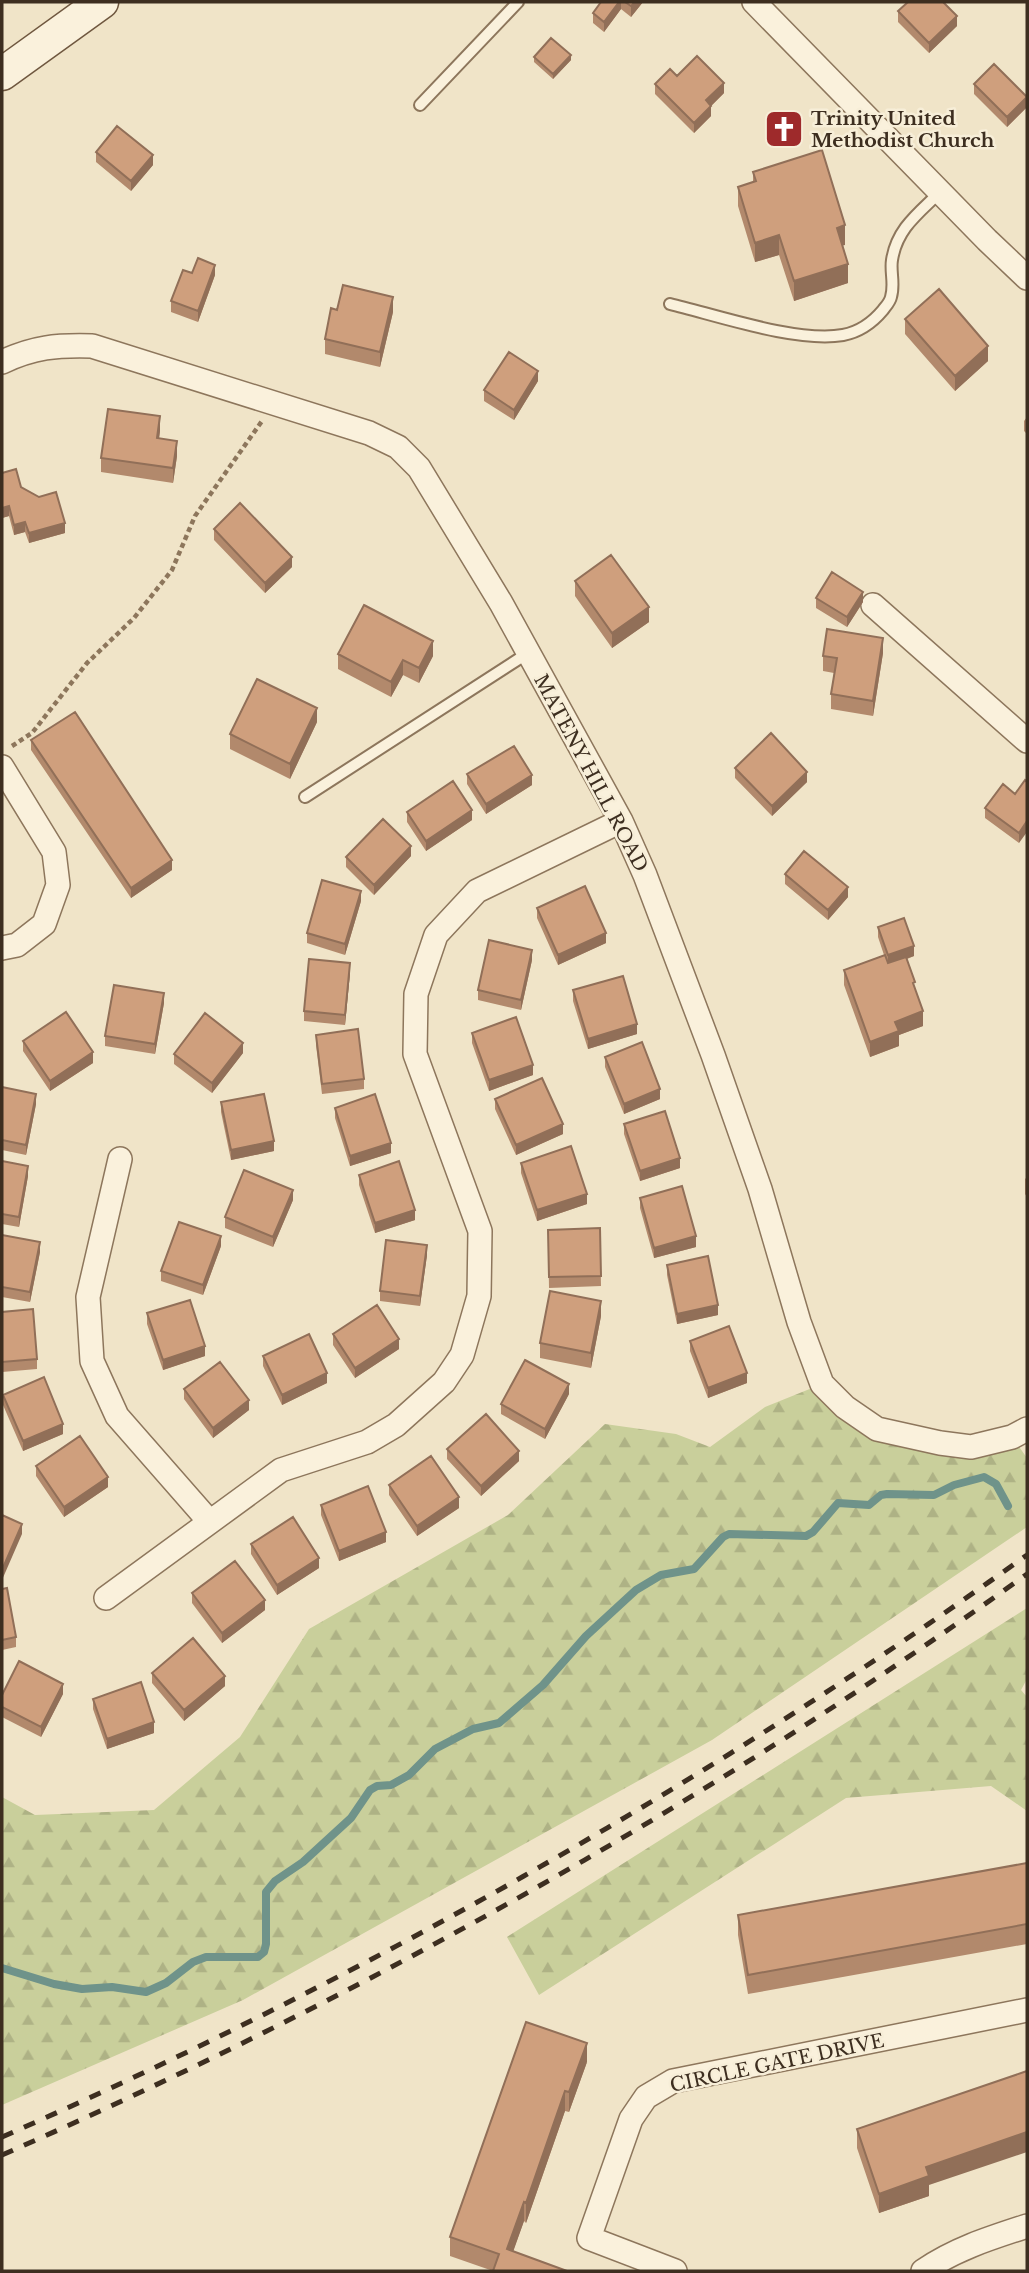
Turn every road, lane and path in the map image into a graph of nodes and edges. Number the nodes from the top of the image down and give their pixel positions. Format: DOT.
graph roads {
  1 [pos="102,2"];
  2 [pos="518,2"];
  3 [pos="754,2"];
  4 [pos="2,74"];
  5 [pos="420,105"];
  6 [pos="940,192"];
  7 [pos="1027,278"];
  8 [pos="670,304"];
  9 [pos="2,362"];
  10 [pos="275,403"];
  11 [pos="873,605"];
  12 [pos="528,653"];
  13 [pos="1027,741"];
  14 [pos="2,752"];
  15 [pos="2,767"];
  16 [pos="305,797"];
  17 [pos="621,821"];
  18 [pos="2,948"];
  19 [pos="120,1159"];
  20 [pos="1027,1429"];
  21 [pos="209,1521"];
  22 [pos="106,1598"];
  23 [pos="1027,2010"];
  24 [pos="1027,2226"];
  25 [pos="676,2271"];
  26 [pos="923,2271"];
  1 -- 4 [label="street"];
  2 -- 5 [label="lane"];
  3 -- 6 [label="street"];
  6 -- 7 [label="street"];
  6 -- 8 [label="lane"];
  9 -- 10 [label="street, MATENY HILL ROAD"];
  10 -- 12 [label="street, MATENY HILL ROAD"];
  10 -- 14 [label="path"];
  11 -- 13 [label="street"];
  12 -- 16 [label="lane"];
  12 -- 17 [label="street, MATENY HILL ROAD"];
  15 -- 18 [label="street"];
  17 -- 20 [label="street, MATENY HILL ROAD"];
  17 -- 21 [label="street"];
  19 -- 21 [label="street"];
  21 -- 22 [label="street"];
  23 -- 25 [label="street, CIRCLE GATE DRIVE"];
  24 -- 26 [label="street"];
}
